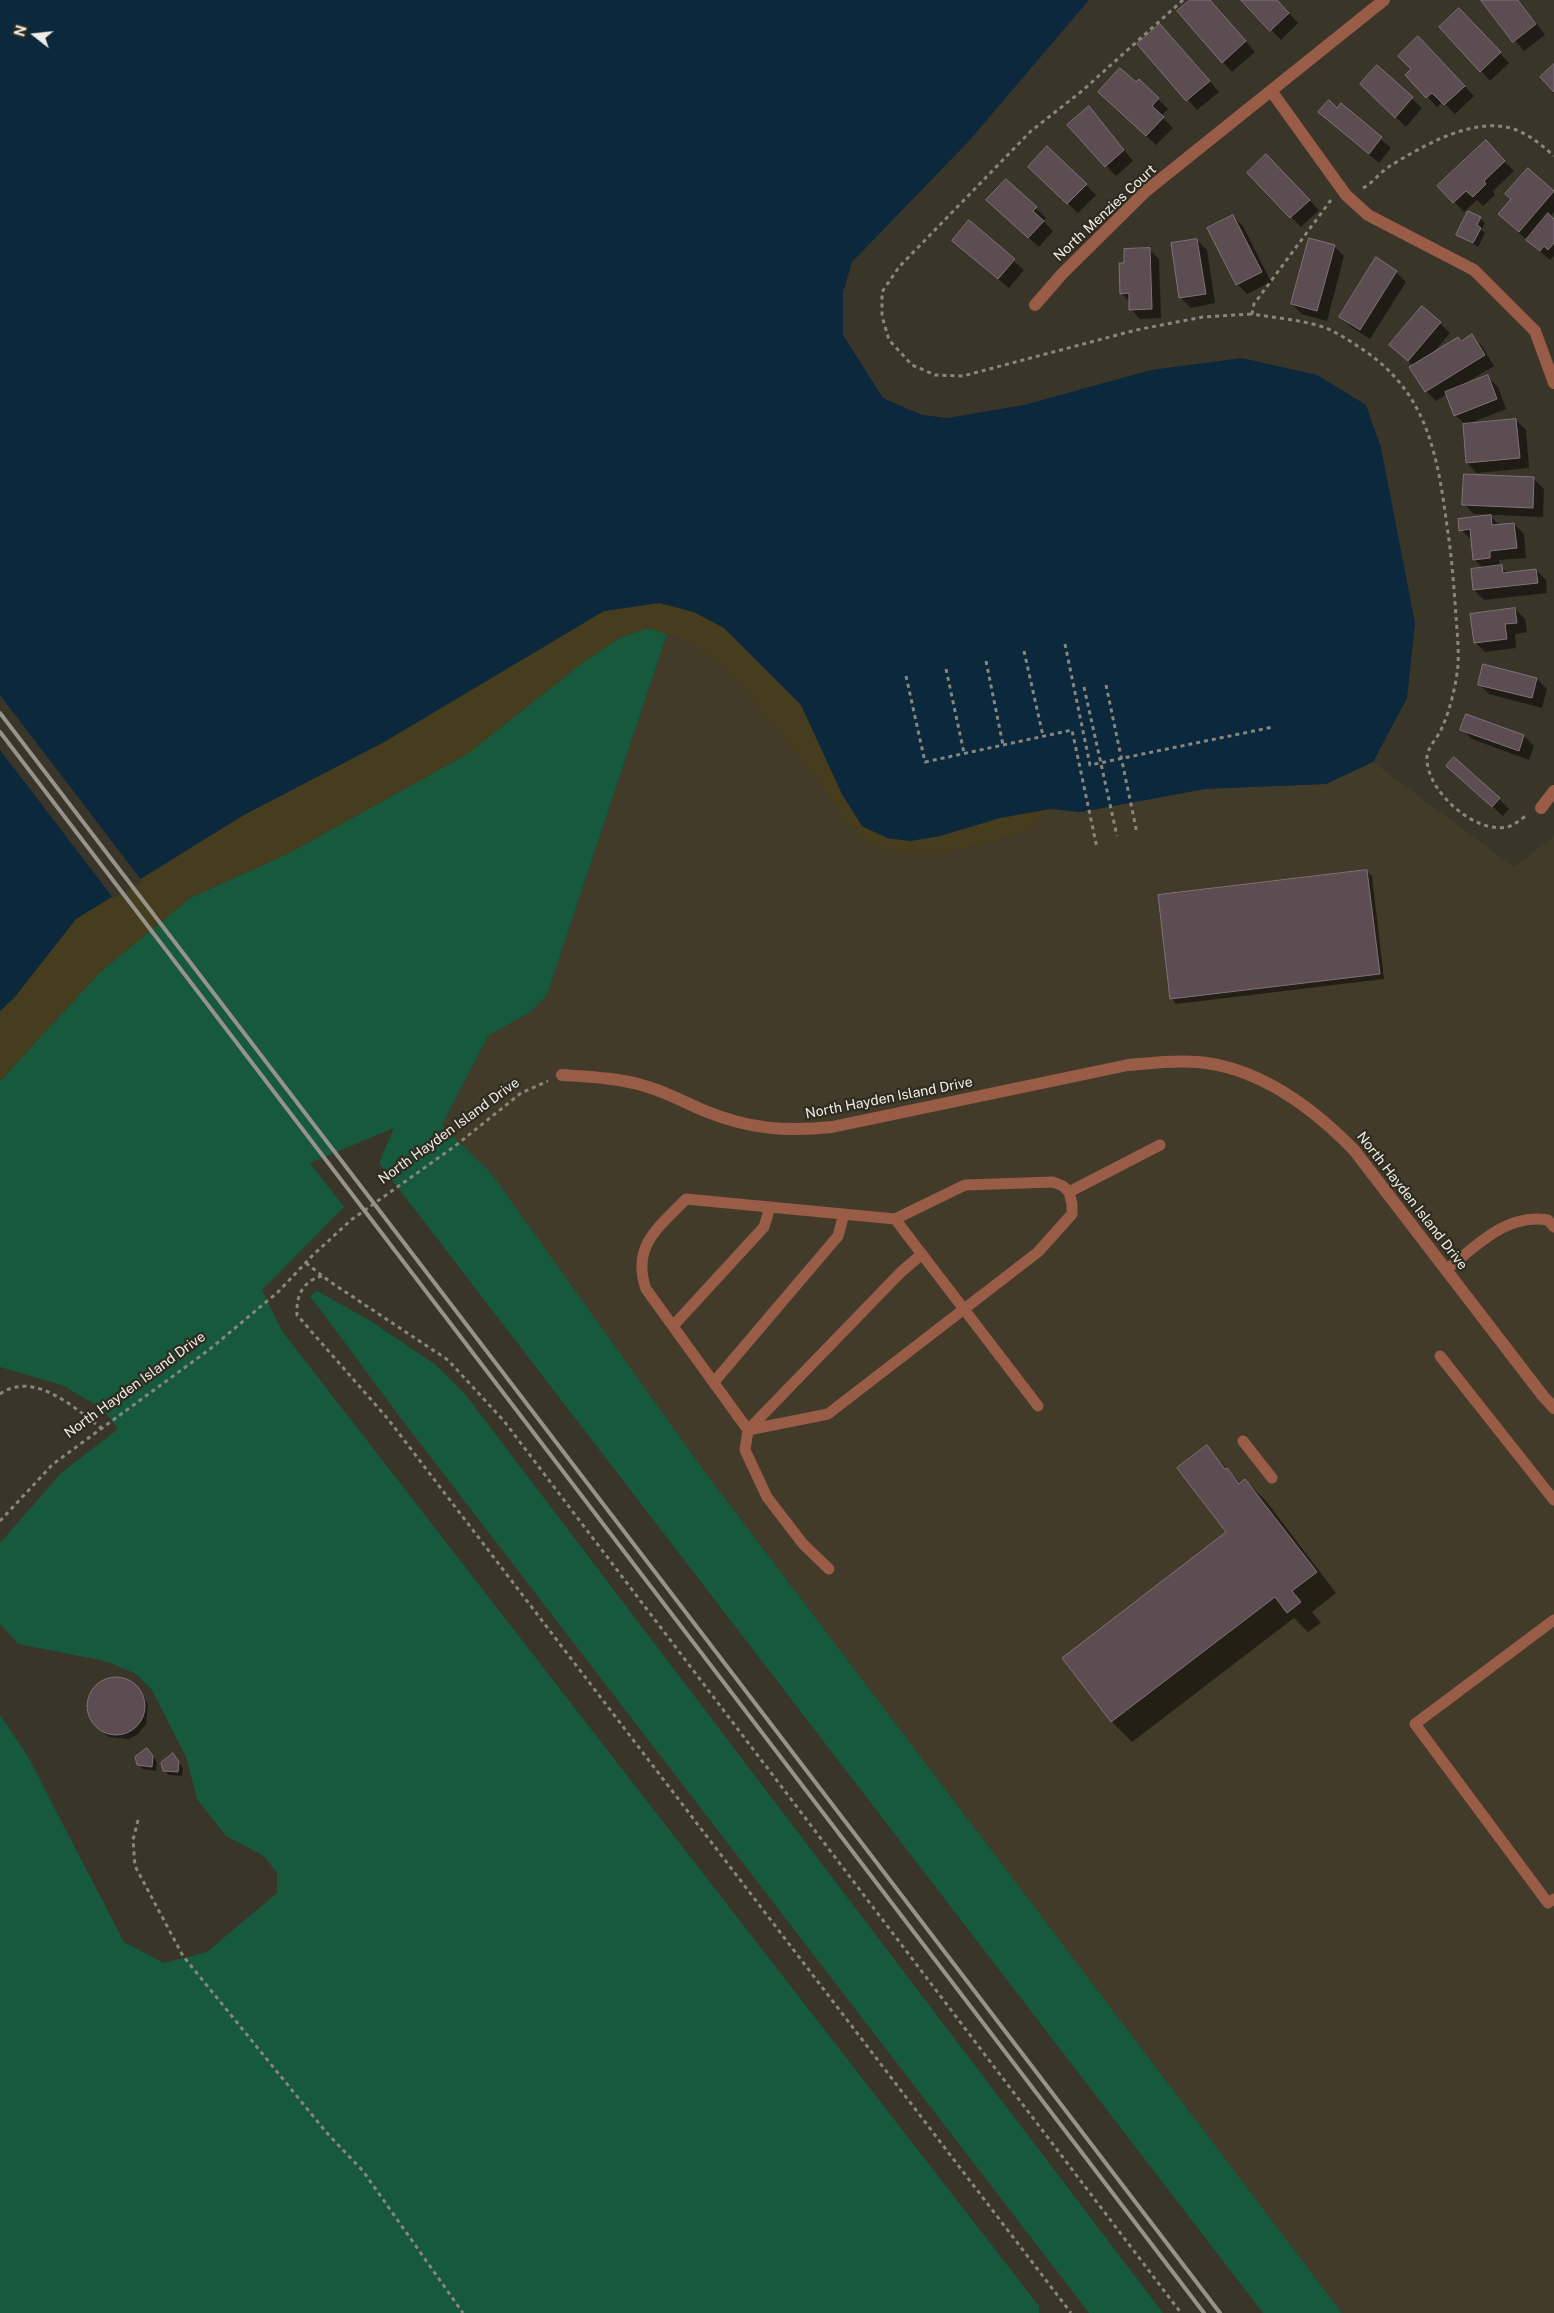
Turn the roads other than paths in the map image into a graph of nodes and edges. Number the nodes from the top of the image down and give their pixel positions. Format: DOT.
graph roads {
  1 [pos="1384,0"];
  2 [pos="1272,92"];
  3 [pos="1035,305"];
  4 [pos="1554,383"];
  5 [pos="1554,791"];
  6 [pos="1541,808"];
  7 [pos="562,1075"];
  8 [pos="1160,1146"];
  9 [pos="1069,1192"];
  10 [pos="770,1207"];
  11 [pos="844,1214"];
  12 [pos="895,1219"];
  13 [pos="1554,1227"];
  14 [pos="922,1254"];
  15 [pos="1447,1269"];
  16 [pos="964,1310"];
  17 [pos="673,1326"];
  18 [pos="1440,1356"];
  19 [pos="714,1382"];
  20 [pos="1038,1406"];
  21 [pos="1554,1408"];
  22 [pos="748,1430"];
  23 [pos="1243,1441"];
  24 [pos="1272,1478"];
  25 [pos="1554,1500"];
  26 [pos="829,1569"];
  27 [pos="1554,1620"];
  28 [pos="1554,1899"];
  1 -- 2 [label="street, North Menzies Court"];
  2 -- 3 [label="street, North Menzies Court"];
  2 -- 4 [label="street"];
  5 -- 6 [label="street"];
  7 -- 15 [label="street, North Hayden Island Drive"];
  8 -- 9 [label="lane"];
  9 -- 12 [label="lane"];
  9 -- 16 [label="lane"];
  10 -- 11 [label="lane"];
  10 -- 17 [label="lane"];
  10 -- 17 [label="lane"];
  11 -- 12 [label="lane"];
  11 -- 19 [label="lane"];
  12 -- 14 [label="lane"];
  13 -- 15 [label="lane"];
  14 -- 16 [label="lane"];
  14 -- 22 [label="lane"];
  15 -- 21 [label="street, North Hayden Island Drive"];
  16 -- 20 [label="lane"];
  16 -- 22 [label="lane"];
  17 -- 19 [label="lane"];
  18 -- 25 [label="lane"];
  19 -- 22 [label="lane"];
  22 -- 26 [label="lane"];
  23 -- 24 [label="lane"];
  27 -- 28 [label="lane"];
}
